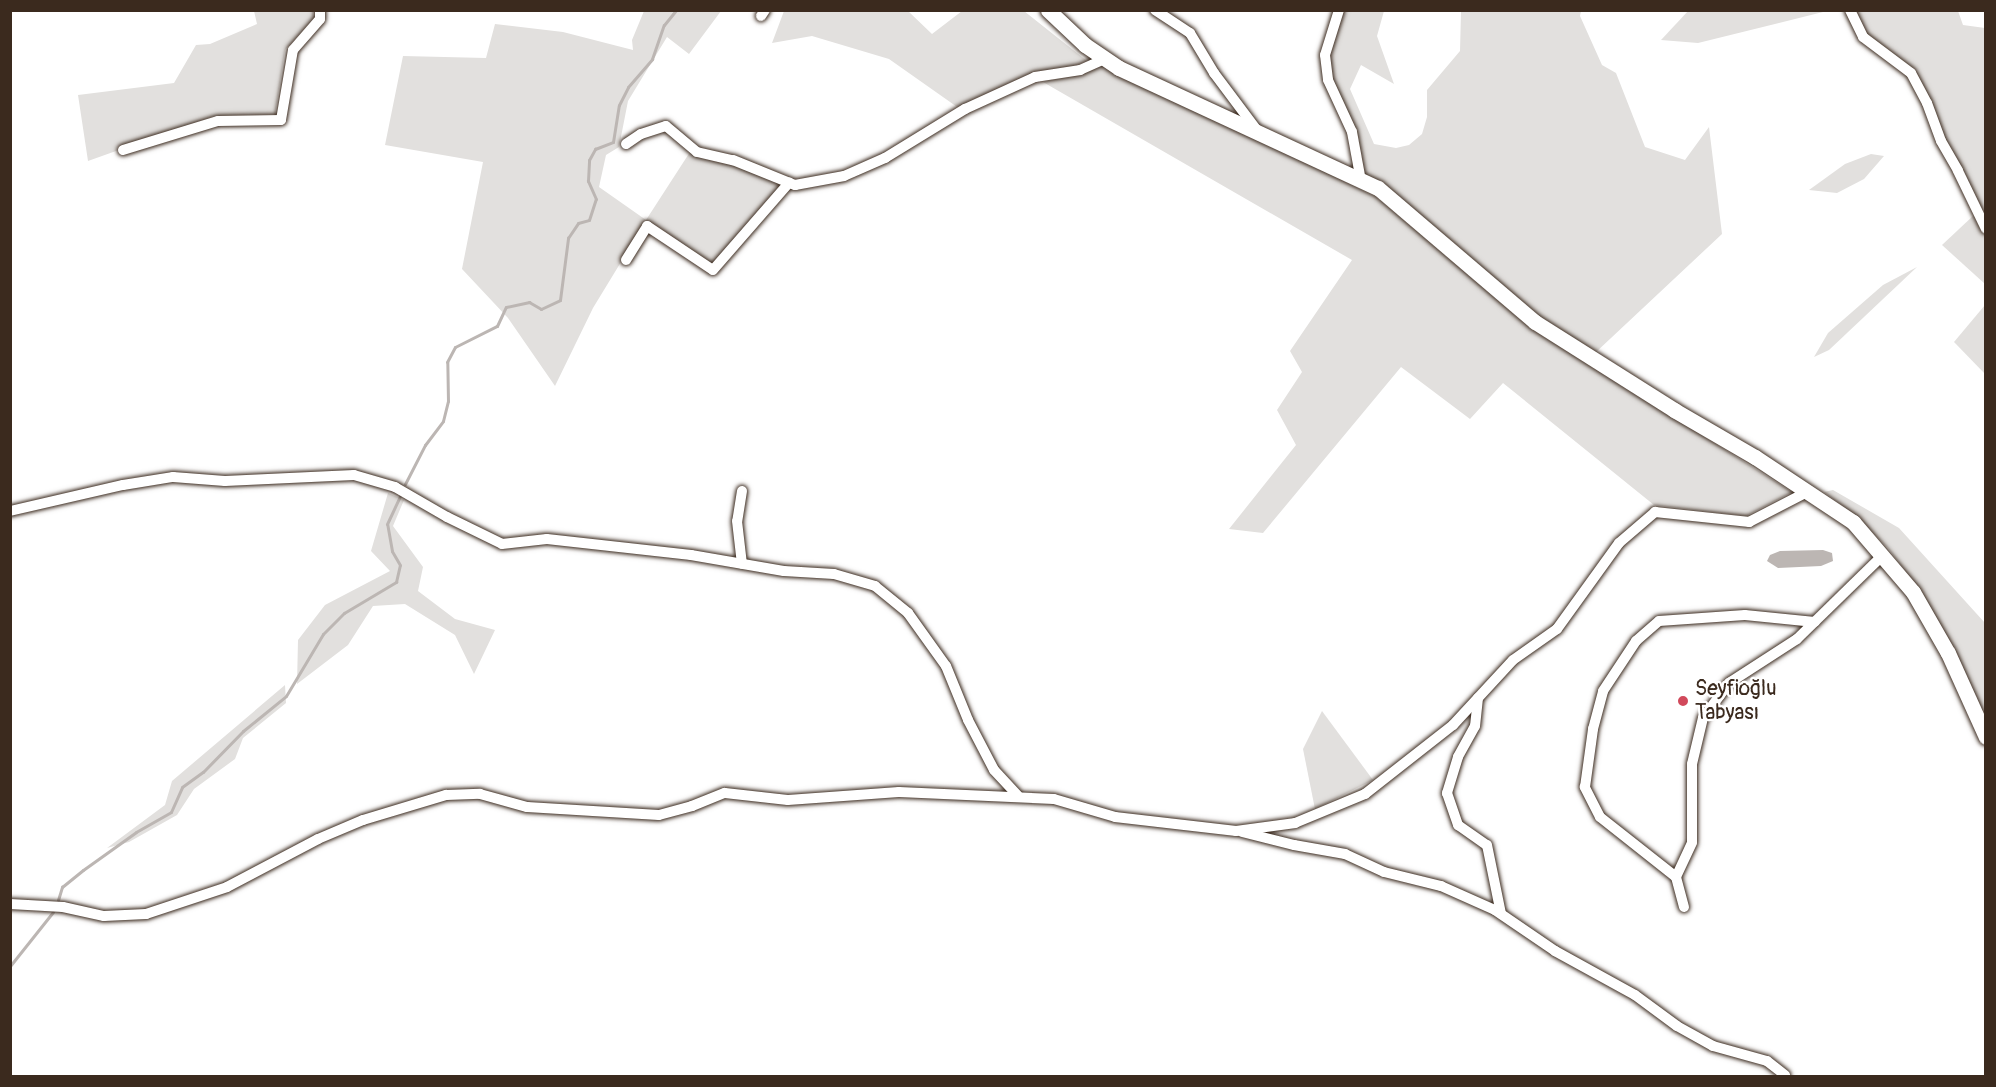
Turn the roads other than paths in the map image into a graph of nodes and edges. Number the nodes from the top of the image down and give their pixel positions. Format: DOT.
graph roads {
  1 [pos="320,10"];
  2 [pos="1048,10"];
  3 [pos="1155,10"];
  4 [pos="1339,10"];
  5 [pos="1850,10"];
  6 [pos="1105,58"];
  7 [pos="1259,135"];
  8 [pos="626,144"];
  9 [pos="123,150"];
  10 [pos="1361,181"];
  11 [pos="789,183"];
  12 [pos="1986,229"];
  13 [pos="626,260"];
  14 [pos="742,490"];
  15 [pos="1809,491"];
  16 [pos="10,511"];
  17 [pos="1882,556"];
  18 [pos="742,564"];
  19 [pos="1815,622"];
  20 [pos="1478,698"];
  21 [pos="1986,737"];
  22 [pos="1018,796"];
  23 [pos="1236,831"];
  24 [pos="1676,877"];
  25 [pos="10,904"];
  26 [pos="1684,907"];
  27 [pos="1501,914"];
  28 [pos="1783,1076"];
  1 -- 9 [label="street"];
  2 -- 6 [label="street"];
  3 -- 7 [label="street"];
  4 -- 10 [label="street"];
  5 -- 12 [label="street"];
  6 -- 7 [label="street"];
  6 -- 11 [label="street"];
  7 -- 10 [label="street"];
  8 -- 11 [label="street"];
  10 -- 15 [label="street"];
  11 -- 13 [label="street"];
  14 -- 18 [label="street"];
  15 -- 17 [label="street"];
  15 -- 20 [label="street"];
  16 -- 18 [label="street"];
  17 -- 19 [label="street"];
  17 -- 21 [label="street"];
  18 -- 22 [label="street"];
  19 -- 24 [label="street"];
  19 -- 24 [label="street"];
  20 -- 23 [label="street"];
  20 -- 27 [label="street"];
  22 -- 23 [label="street"];
  22 -- 25 [label="street"];
  23 -- 27 [label="street"];
  24 -- 26 [label="street"];
  27 -- 28 [label="street"];
}
